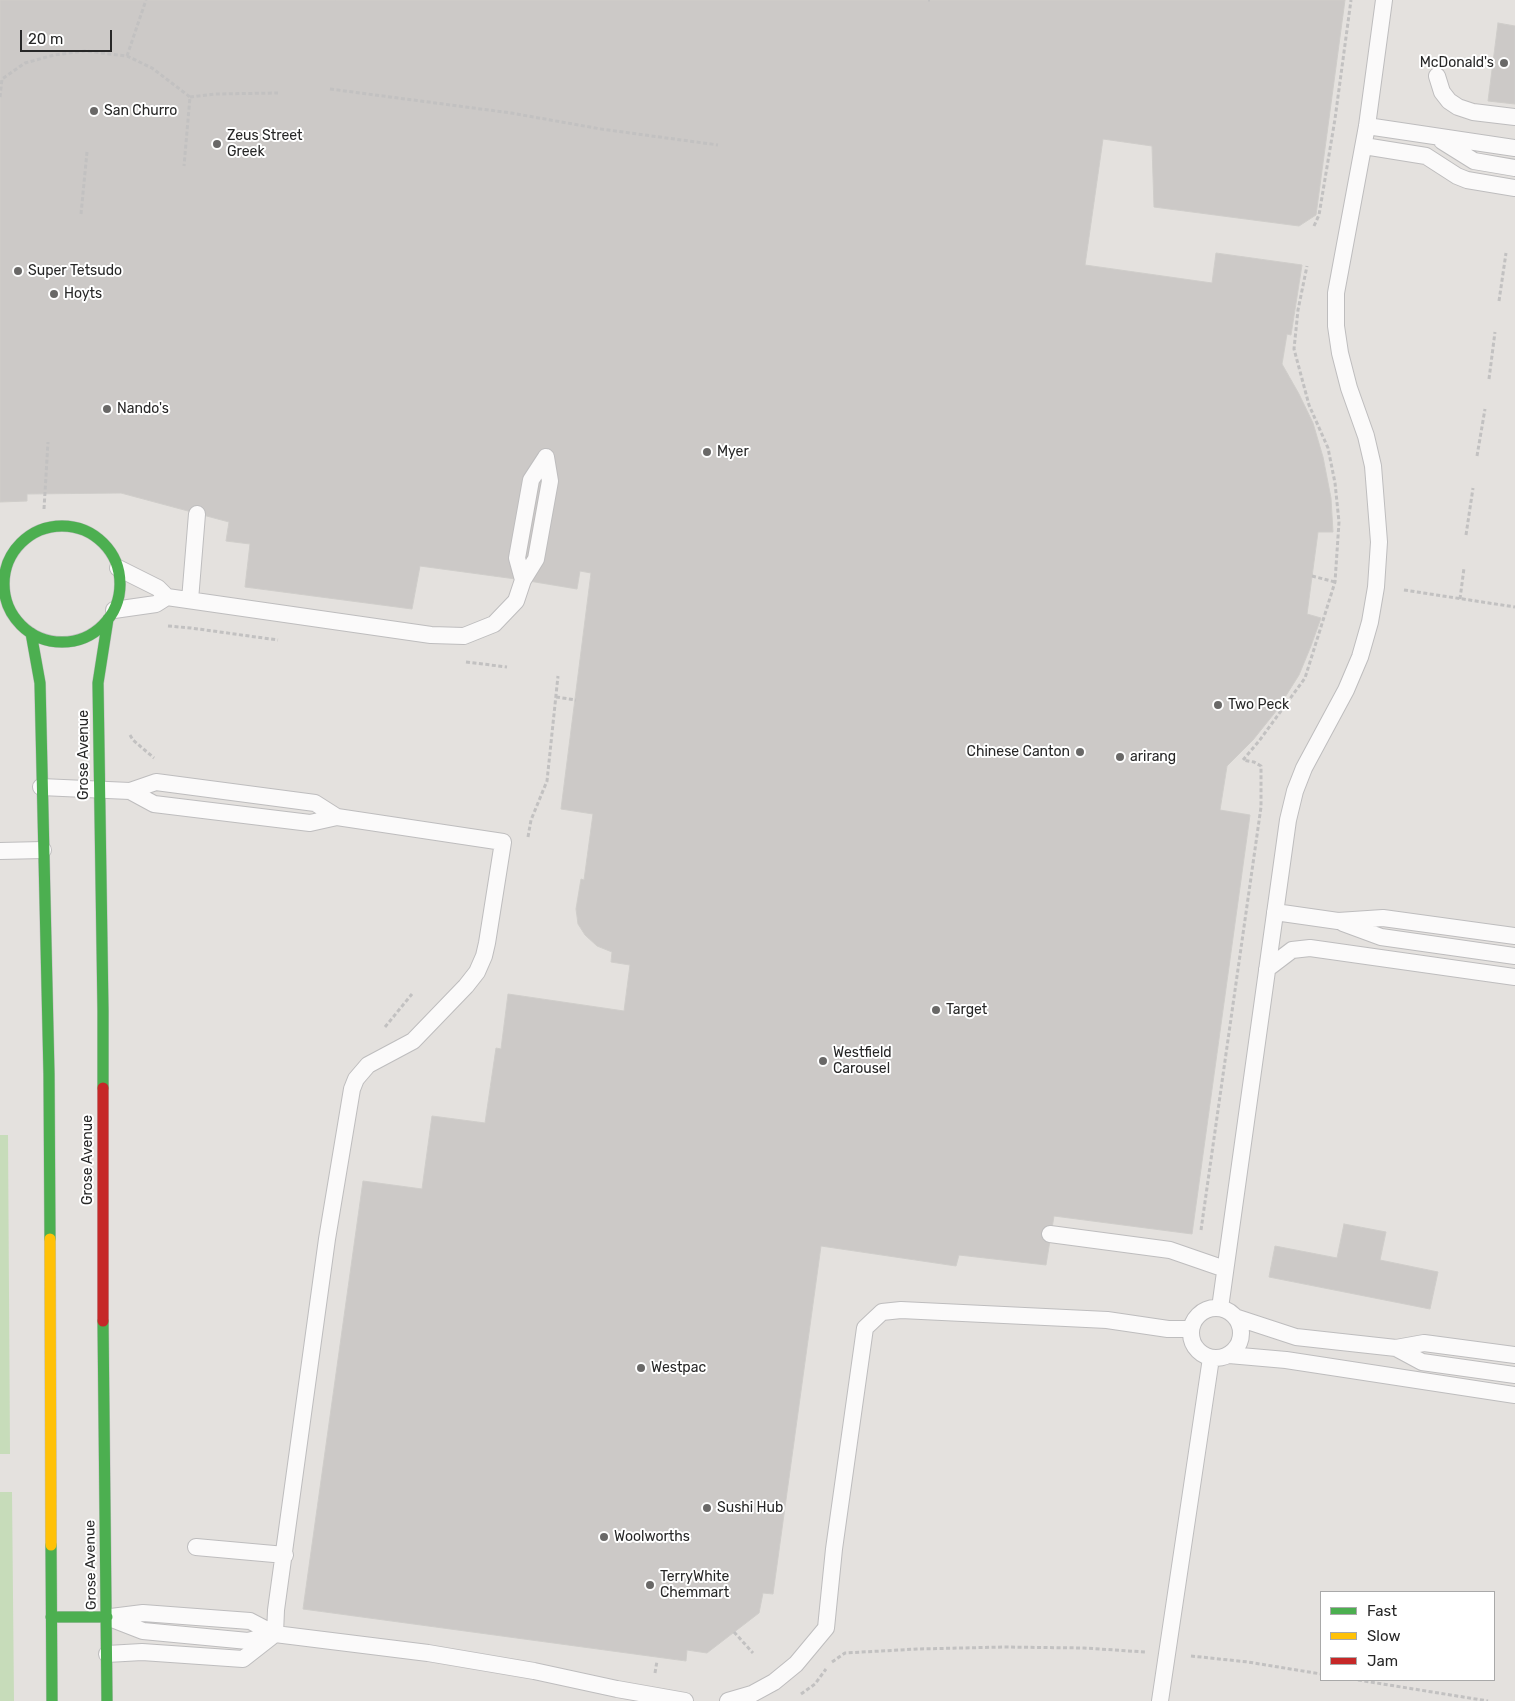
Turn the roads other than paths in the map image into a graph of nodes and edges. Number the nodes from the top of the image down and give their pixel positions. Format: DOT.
graph roads {
  1 [pos="1384,0"];
  2 [pos="1437,76"];
  3 [pos="1515,117"];
  4 [pos="1367,126"];
  5 [pos="1431,136"];
  6 [pos="1364,146"];
  7 [pos="1515,148"];
  8 [pos="1515,168"];
  9 [pos="1515,188"];
  10 [pos="198,514"];
  11 [pos="28,537"];
  12 [pos="10,539"];
  13 [pos="118,568"];
  14 [pos="523,580"];
  15 [pos="2,592"];
  16 [pos="166,596"];
  17 [pos="190,600"];
  18 [pos="111,615"];
  19 [pos="31,633"];
  20 [pos="41,787"];
  21 [pos="99,789"];
  22 [pos="130,791"];
  23 [pos="336,818"];
  24 [pos="0,850"];
  25 [pos="43,850"];
  26 [pos="1275,912"];
  27 [pos="1338,921"];
  28 [pos="1515,936"];
  29 [pos="1515,956"];
  30 [pos="1267,969"];
  31 [pos="1515,977"];
  32 [pos="1050,1234"];
  33 [pos="1225,1269"];
  34 [pos="1220,1308"];
  35 [pos="1235,1317"];
  36 [pos="1191,1329"];
  37 [pos="1396,1348"];
  38 [pos="1229,1355"];
  39 [pos="1515,1355"];
  40 [pos="1211,1358"];
  41 [pos="1515,1375"];
  42 [pos="1515,1395"];
  43 [pos="196,1547"];
  44 [pos="285,1554"];
  45 [pos="51,1617"];
  46 [pos="106,1617"];
  47 [pos="275,1634"];
  48 [pos="107,1654"];
  49 [pos="677,1700"];
  50 [pos="52,1701"];
  51 [pos="107,1701"];
  52 [pos="728,1701"];
  53 [pos="1160,1701"];
  1 -- 4 [label="lane"];
  2 -- 3 [label="lane"];
  4 -- 5 [label="lane"];
  4 -- 6 [label="lane"];
  5 -- 7 [label="lane"];
  5 -- 8 [label="lane"];
  6 -- 9 [label="lane"];
  6 -- 26 [label="lane"];
  10 -- 17 [label="lane"];
  11 -- 12 [label="street"];
  11 -- 13 [label="street"];
  11 -- 15 [label="street"];
  13 -- 16 [label="lane"];
  13 -- 18 [label="street"];
  14 -- 14 [label="lane"];
  14 -- 17 [label="lane"];
  15 -- 19 [label="street"];
  16 -- 17 [label="lane"];
  16 -- 18 [label="lane"];
  18 -- 19 [label="street"];
  18 -- 21 [label="street, Grose Avenue"];
  19 -- 20 [label="street"];
  20 -- 21 [label="lane"];
  20 -- 25 [label="street"];
  21 -- 22 [label="lane"];
  21 -- 46 [label="street, Grose Avenue"];
  22 -- 23 [label="lane"];
  22 -- 23 [label="lane"];
  23 -- 44 [label="lane"];
  24 -- 25 [label="lane"];
  25 -- 45 [label="street"];
  26 -- 27 [label="lane"];
  26 -- 30 [label="lane"];
  27 -- 28 [label="lane"];
  27 -- 29 [label="lane"];
  30 -- 31 [label="lane"];
  30 -- 33 [label="lane"];
  32 -- 33 [label="lane"];
  33 -- 34 [label="lane"];
  34 -- 35 [label="lane"];
  34 -- 36 [label="lane"];
  35 -- 37 [label="lane"];
  35 -- 38 [label="lane"];
  36 -- 40 [label="lane"];
  36 -- 52 [label="lane"];
  37 -- 39 [label="lane"];
  37 -- 41 [label="lane"];
  38 -- 40 [label="lane"];
  38 -- 42 [label="lane"];
  40 -- 53 [label="lane"];
  43 -- 44 [label="lane"];
  44 -- 47 [label="lane"];
  45 -- 46 [label="street"];
  45 -- 50 [label="street"];
  46 -- 47 [label="lane"];
  46 -- 48 [label="street, Grose Avenue"];
  47 -- 48 [label="lane"];
  47 -- 49 [label="lane"];
  48 -- 51 [label="street, Grose Avenue"];
}
